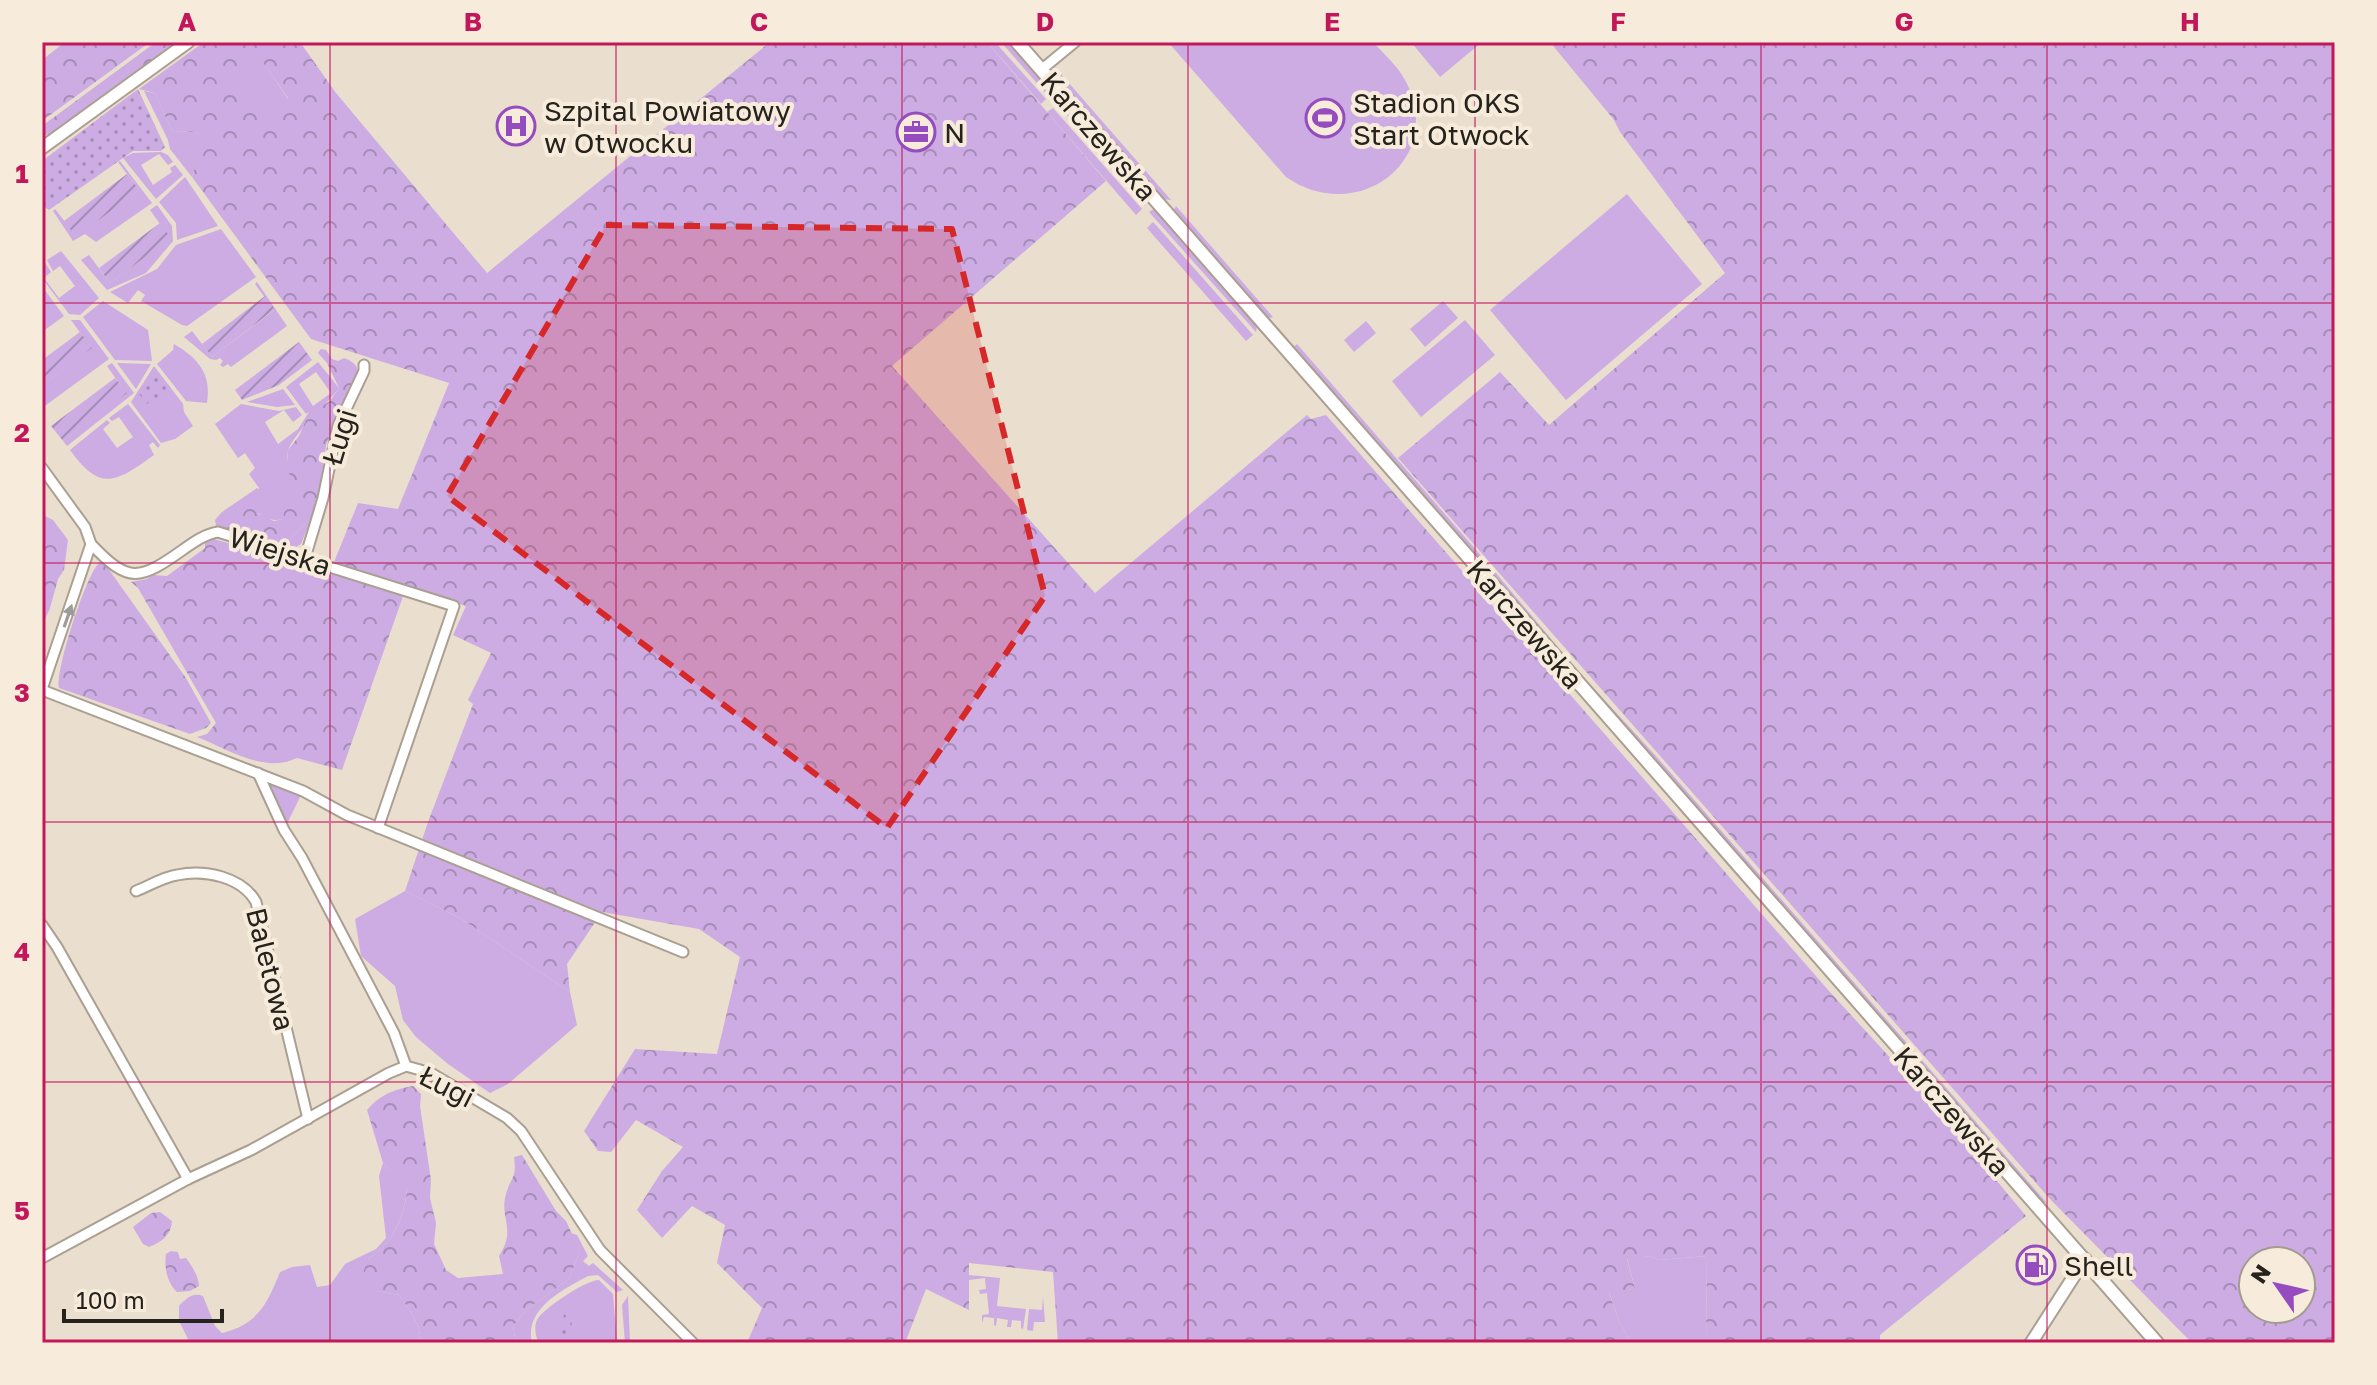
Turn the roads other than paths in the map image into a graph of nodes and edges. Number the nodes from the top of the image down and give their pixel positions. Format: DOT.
graph roads {
  1 [pos="188,42"];
  2 [pos="1017,42"];
  3 [pos="1075,42"];
  4 [pos="1041,70"];
  5 [pos="42,148"];
  6 [pos="364,365"];
  7 [pos="42,468"];
  8 [pos="91,544"];
  9 [pos="305,558"];
  10 [pos="42,690"];
  11 [pos="258,773"];
  12 [pos="378,828"];
  13 [pos="136,891"];
  14 [pos="42,925"];
  15 [pos="683,952"];
  16 [pos="406,1066"];
  17 [pos="308,1119"];
  18 [pos="188,1179"];
  19 [pos="42,1258"];
  20 [pos="2085,1259"];
  21 [pos="2037,1341"];
  22 [pos="693,1343"];
  23 [pos="2157,1343"];
  1 -- 5 [label="street"];
  2 -- 4 [label="main road, Karczewska"];
  3 -- 4 [label="street"];
  4 -- 20 [label="main road, Karczewska"];
  6 -- 9 [label="street, Ługi"];
  7 -- 8 [label="street"];
  8 -- 9 [label="street, Wiejska"];
  10 -- 8 [label="street, one-way"];
  9 -- 12 [label="street, Wiejska"];
  10 -- 11 [label="street"];
  11 -- 12 [label="street"];
  11 -- 16 [label="street"];
  12 -- 15 [label="street"];
  13 -- 17 [label="street, Baletowa"];
  14 -- 18 [label="street"];
  16 -- 17 [label="street, Ługi"];
  16 -- 22 [label="street, Ługi"];
  17 -- 18 [label="street, Ługi"];
  18 -- 19 [label="street, Ługi"];
  20 -- 21 [label="street"];
  20 -- 23 [label="main road, Karczewska"];
}
